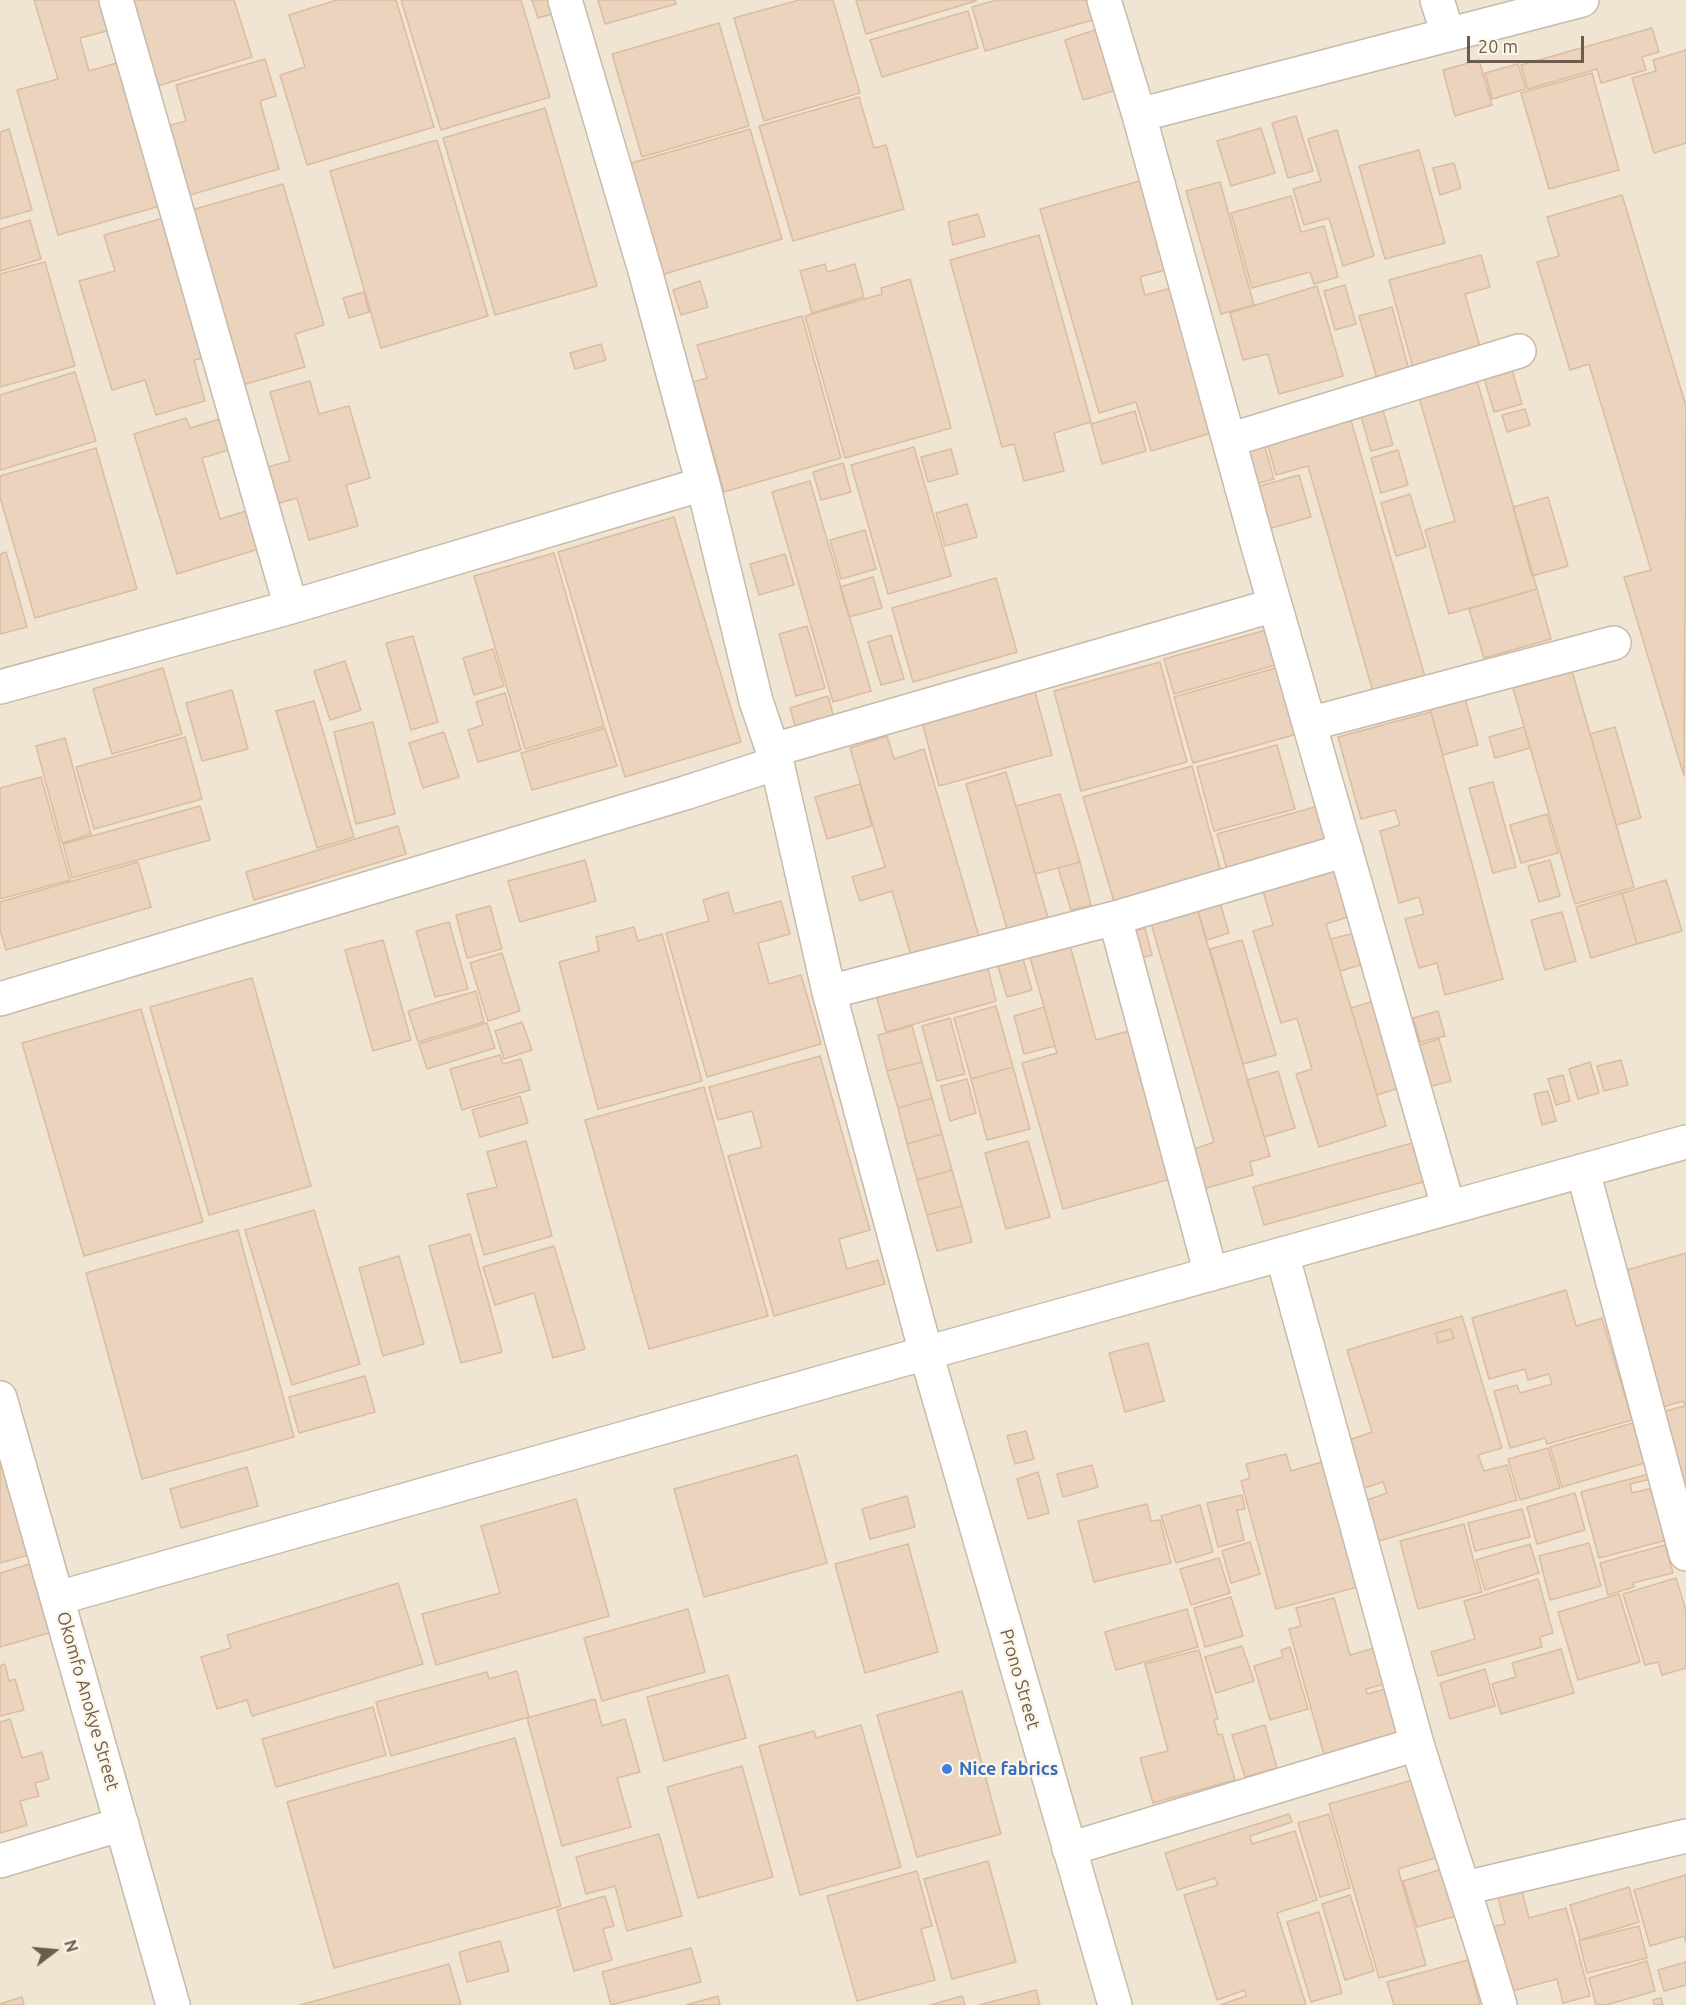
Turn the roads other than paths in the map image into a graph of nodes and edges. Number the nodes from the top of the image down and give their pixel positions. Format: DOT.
graph roads {
  1 [pos="116,0"];
  2 [pos="565,0"];
  3 [pos="1104,0"];
  4 [pos="1437,0"];
  5 [pos="1582,0"];
  6 [pos="1448,34"];
  7 [pos="1139,115"];
  8 [pos="1519,351"];
  9 [pos="1229,440"];
  10 [pos="703,484"];
  11 [pos="1275,605"];
  12 [pos="291,607"];
  13 [pos="1614,643"];
  14 [pos="0,687"];
  15 [pos="1309,724"];
  16 [pos="775,756"];
  17 [pos="1346,850"];
  18 [pos="1116,918"];
  19 [pos="829,992"];
  20 [pos="0,999"];
  21 [pos="1686,1142"];
  22 [pos="1583,1171"];
  23 [pos="1448,1206"];
  24 [pos="1282,1254"];
  25 [pos="1211,1274"];
  26 [pos="926,1353"];
  27 [pos="0,1398"];
  28 [pos="1686,1554"];
  29 [pos="58,1598"];
  30 [pos="1417,1744"];
  31 [pos="122,1824"];
  32 [pos="1686,1836"];
  33 [pos="1069,1849"];
  34 [pos="0,1861"];
  35 [pos="1465,1888"];
  36 [pos="173,2005"];
  37 [pos="1114,2005"];
  38 [pos="1500,2005"];
  1 -- 12 [label="street"];
  2 -- 10 [label="street, Prono Street"];
  3 -- 7 [label="street"];
  4 -- 6 [label="street"];
  5 -- 6 [label="street"];
  6 -- 7 [label="street"];
  7 -- 9 [label="street"];
  8 -- 9 [label="street"];
  9 -- 11 [label="street"];
  10 -- 12 [label="street"];
  10 -- 16 [label="street, Prono Street"];
  11 -- 15 [label="street"];
  11 -- 16 [label="street"];
  12 -- 14 [label="street"];
  13 -- 15 [label="street"];
  15 -- 17 [label="street"];
  16 -- 19 [label="street, Prono Street"];
  16 -- 20 [label="street"];
  17 -- 18 [label="street"];
  17 -- 23 [label="street"];
  18 -- 19 [label="street"];
  18 -- 25 [label="street"];
  19 -- 26 [label="street, Prono Street"];
  21 -- 22 [label="street"];
  22 -- 23 [label="street"];
  22 -- 28 [label="street"];
  23 -- 24 [label="street"];
  24 -- 25 [label="street"];
  24 -- 30 [label="street"];
  25 -- 26 [label="street"];
  26 -- 29 [label="street"];
  26 -- 33 [label="street, Prono Street"];
  27 -- 29 [label="street, Okomfo Anokye Street"];
  29 -- 31 [label="street, Okomfo Anokye Street"];
  30 -- 33 [label="street"];
  30 -- 35 [label="street"];
  31 -- 34 [label="street"];
  31 -- 36 [label="street, Okomfo Anokye Street"];
  32 -- 35 [label="street"];
  33 -- 37 [label="street, Prono Street"];
  35 -- 38 [label="street"];
}
